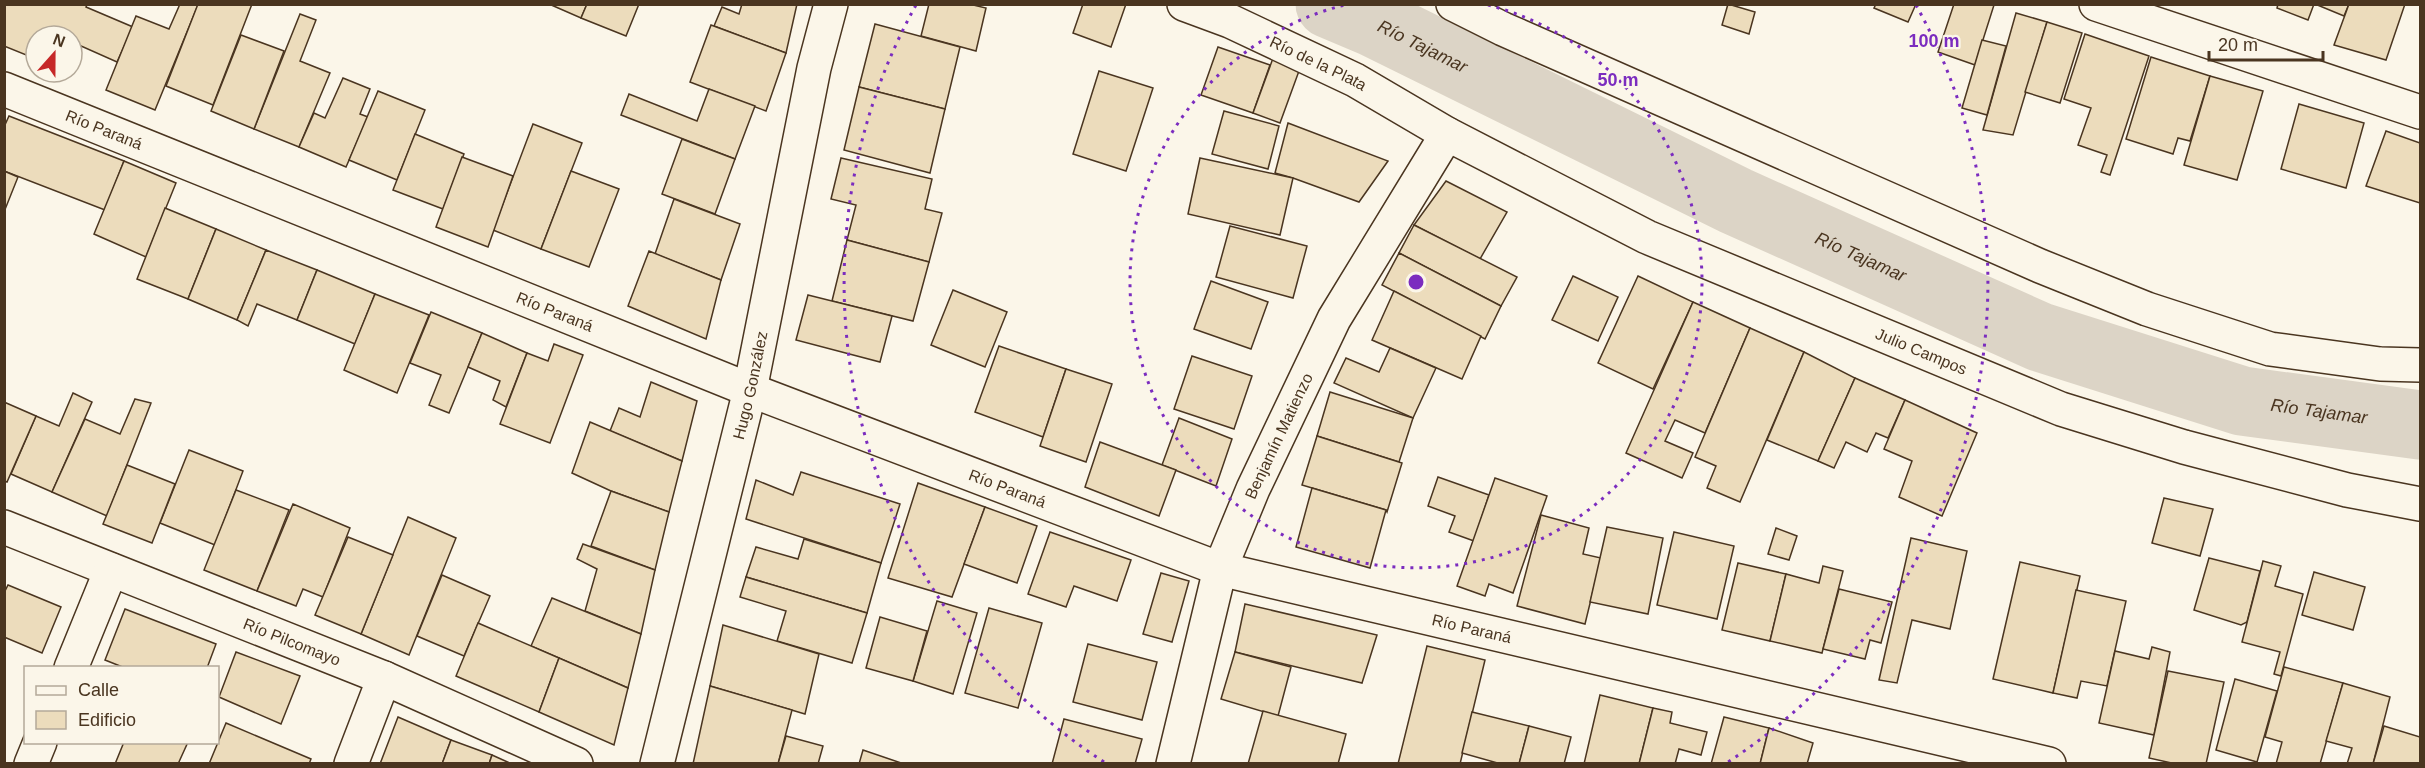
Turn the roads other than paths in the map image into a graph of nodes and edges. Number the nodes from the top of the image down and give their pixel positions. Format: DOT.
graph roads {
  1 [pos="831,4"];
  2 [pos="1184,4"];
  3 [pos="1453,4"];
  4 [pos="2116,8"];
  5 [pos="1506,17"];
  6 [pos="4,89"];
  7 [pos="2421,112"];
  8 [pos="1447,134"];
  9 [pos="2421,365"];
  10 [pos="750,390"];
  11 [pos="2421,504"];
  12 [pos="4,528"];
  13 [pos="1220,568"];
  14 [pos="111,570"];
  15 [pos="72,666"];
  16 [pos="384,678"];
  17 [pos="39,744"];
  18 [pos="2033,762"];
  19 [pos="31,764"];
  20 [pos="351,764"];
  21 [pos="576,764"];
  22 [pos="657,764"];
  23 [pos="1173,764"];
  1 -- 10 [label="street, Hugo González"];
  2 -- 8 [label="street, Río de la Plata"];
  3 -- 5 [label="street"];
  4 -- 7 [label="street"];
  5 -- 9 [label="street"];
  6 -- 10 [label="street, Río Paraná"];
  8 -- 11 [label="street, Julio Campos"];
  8 -- 13 [label="street, Benjamín Matienzo"];
  10 -- 13 [label="street, Río Paraná"];
  10 -- 22 [label="street, Hugo González"];
  12 -- 14 [label="street, Río Pilcomayo"];
  13 -- 18 [label="street, Río Paraná"];
  13 -- 23 [label="street, Benjamín Matienzo"];
  14 -- 15 [label="street"];
  14 -- 16 [label="street, Río Pilcomayo"];
  16 -- 20 [label="street"];
  16 -- 21 [label="street, Río Pilcomayo"];
  17 -- 19 [label="street"];
}
